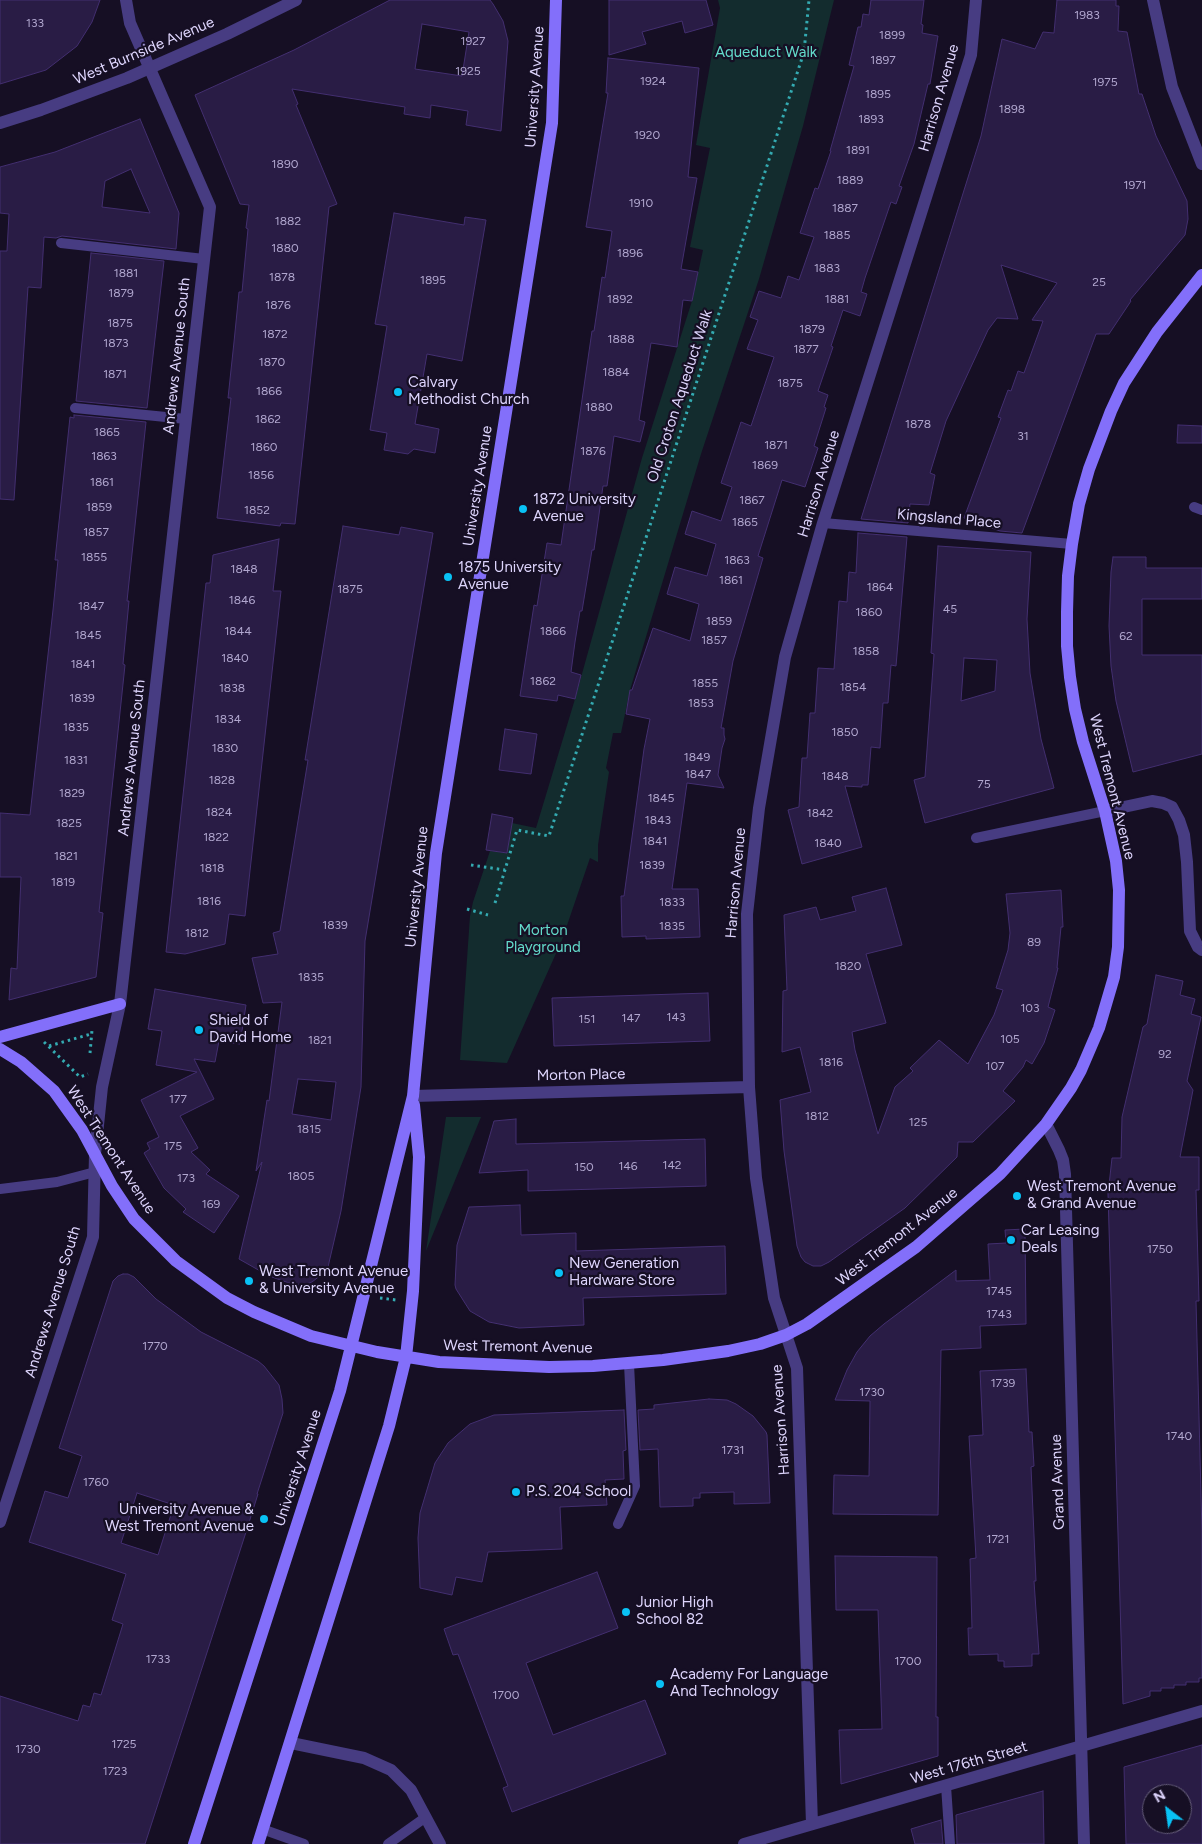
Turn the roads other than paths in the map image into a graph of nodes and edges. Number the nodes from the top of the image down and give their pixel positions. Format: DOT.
graph roads {
  1 [pos="126,0"];
  2 [pos="296,0"];
  3 [pos="556,0"];
  4 [pos="976,0"];
  5 [pos="1153,0"];
  6 [pos="150,68"];
  7 [pos="0,123"];
  8 [pos="1202,164"];
  9 [pos="61,243"];
  10 [pos="204,258"];
  11 [pos="1202,275"];
  12 [pos="75,408"];
  13 [pos="186,419"];
  14 [pos="823,523"];
  15 [pos="1072,544"];
  16 [pos="1105,811"];
  17 [pos="976,838"];
  18 [pos="1202,950"];
  19 [pos="120,1004"];
  20 [pos="0,1037"];
  21 [pos="0,1049"];
  22 [pos="749,1087"];
  23 [pos="413,1096"];
  24 [pos="1046,1124"];
  25 [pos="95,1154"];
  26 [pos="95,1172"];
  27 [pos="0,1189"];
  28 [pos="786,1335"];
  29 [pos="350,1347"];
  30 [pos="406,1357"];
  31 [pos="629,1364"];
  32 [pos="0,1522"];
  33 [pos="618,1524"];
  34 [pos="1202,1711"];
  35 [pos="291,1742"];
  36 [pos="1081,1748"];
  37 [pos="946,1786"];
  38 [pos="426,1817"];
  39 [pos="812,1824"];
  40 [pos="262,1829"];
  41 [pos="194,1844"];
  42 [pos="258,1844"];
  43 [pos="304,1844"];
  44 [pos="388,1844"];
  45 [pos="440,1844"];
  46 [pos="744,1844"];
  47 [pos="950,1844"];
  48 [pos="1084,1844"];
  1 -- 6 [label="street, Andrews Avenue South"];
  2 -- 6 [label="street, West Burnside Avenue"];
  3 -- 23 [label="main road, University Avenue"];
  4 -- 14 [label="street, Harrison Avenue"];
  5 -- 8 [label="street"];
  6 -- 7 [label="street, West Burnside Avenue"];
  6 -- 10 [label="street, Andrews Avenue South"];
  9 -- 10 [label="lane"];
  10 -- 13 [label="street, Andrews Avenue South"];
  11 -- 15 [label="main road, West Tremont Avenue"];
  12 -- 13 [label="lane"];
  13 -- 19 [label="street, Andrews Avenue South"];
  14 -- 15 [label="lane, Kingsland Place"];
  14 -- 22 [label="street, Harrison Avenue"];
  15 -- 16 [label="main road, West Tremont Avenue"];
  16 -- 17 [label="lane"];
  16 -- 18 [label="street"];
  16 -- 24 [label="main road, West Tremont Avenue"];
  19 -- 20 [label="main road"];
  19 -- 25 [label="street, Andrews Avenue South"];
  21 -- 25 [label="main road, West Tremont Avenue"];
  22 -- 23 [label="street, Morton Place"];
  22 -- 28 [label="street, Harrison Avenue"];
  23 -- 29 [label="main road, University Avenue"];
  23 -- 30 [label="main road, University Avenue"];
  24 -- 28 [label="main road, West Tremont Avenue"];
  24 -- 36 [label="street, Grand Avenue"];
  25 -- 26 [label="street, Andrews Avenue South"];
  25 -- 29 [label="main road, West Tremont Avenue"];
  26 -- 27 [label="lane"];
  26 -- 32 [label="street, Andrews Avenue South"];
  28 -- 31 [label="main road, West Tremont Avenue"];
  28 -- 39 [label="street, Harrison Avenue"];
  29 -- 30 [label="main road, West Tremont Avenue"];
  29 -- 41 [label="main road, University Avenue"];
  30 -- 31 [label="main road, West Tremont Avenue"];
  30 -- 35 [label="main road, University Avenue"];
  31 -- 33 [label="lane"];
  34 -- 36 [label="street, West 176th Street"];
  35 -- 38 [label="street"];
  35 -- 40 [label="main road, University Avenue"];
  36 -- 37 [label="street, West 176th Street"];
  36 -- 48 [label="street, Grand Avenue"];
  37 -- 39 [label="street, West 176th Street"];
  37 -- 47 [label="lane"];
  38 -- 44 [label="lane"];
  38 -- 45 [label="street"];
  39 -- 46 [label="street, West 176th Street"];
  40 -- 42 [label="main road, University Avenue"];
  40 -- 43 [label="lane"];
}
